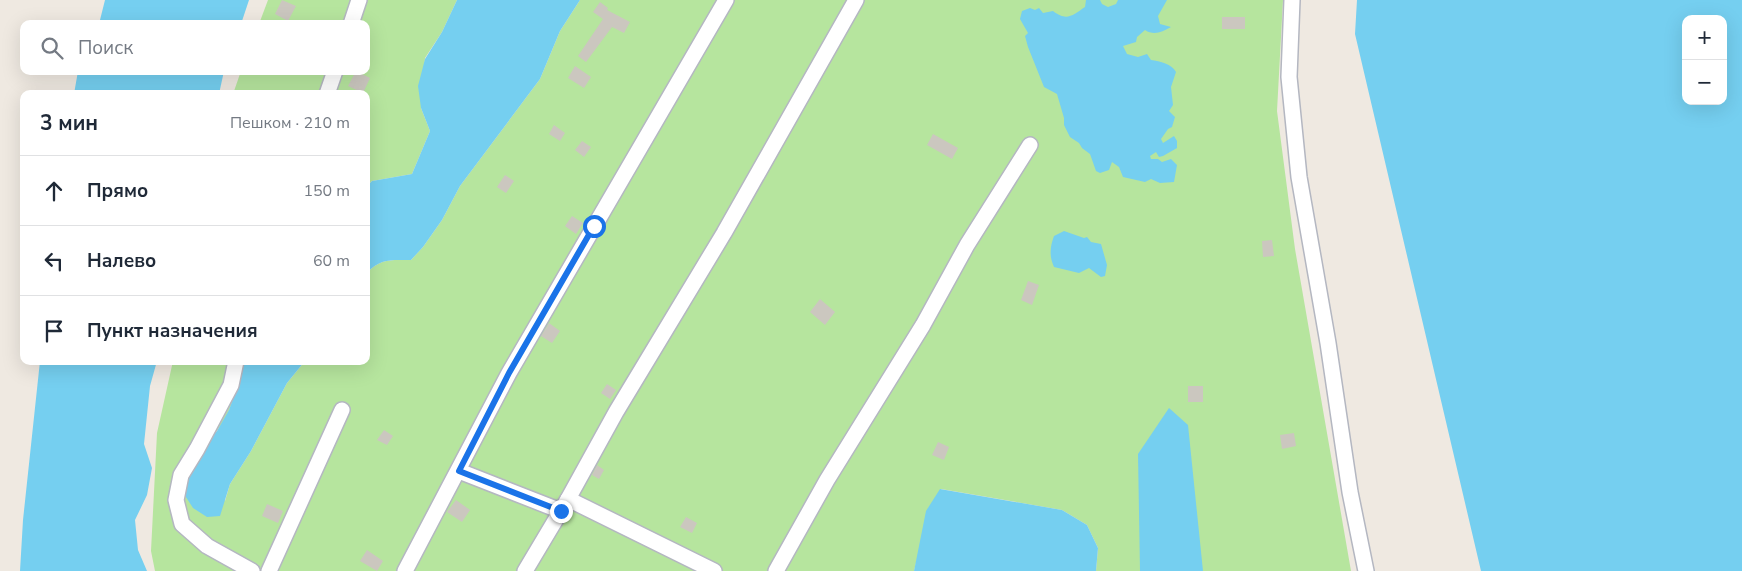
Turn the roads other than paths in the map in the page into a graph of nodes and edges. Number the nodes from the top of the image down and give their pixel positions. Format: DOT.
graph roads {
  1 [pos="359,0"];
  2 [pos="726,0"];
  3 [pos="856,0"];
  4 [pos="1292,0"];
  5 [pos="353,20"];
  6 [pos="333,75"];
  7 [pos="328,90"];
  8 [pos="1030,145"];
  9 [pos="235,365"];
  10 [pos="342,410"];
  11 [pos="459,471"];
  12 [pos="564,505"];
  13 [pos="252,571"];
  14 [pos="269,571"];
  15 [pos="405,571"];
  16 [pos="525,571"];
  17 [pos="714,571"];
  18 [pos="776,571"];
  19 [pos="1366,571"];
  1 -- 5 [label="lane"];
  2 -- 11 [label="lane"];
  3 -- 12 [label="lane"];
  4 -- 19 [label="lane"];
  6 -- 7 [label="lane"];
  8 -- 18 [label="lane"];
  9 -- 13 [label="lane"];
  10 -- 14 [label="lane"];
  11 -- 12 [label="lane"];
  11 -- 15 [label="lane"];
  12 -- 16 [label="lane"];
  12 -- 17 [label="lane"];
}
